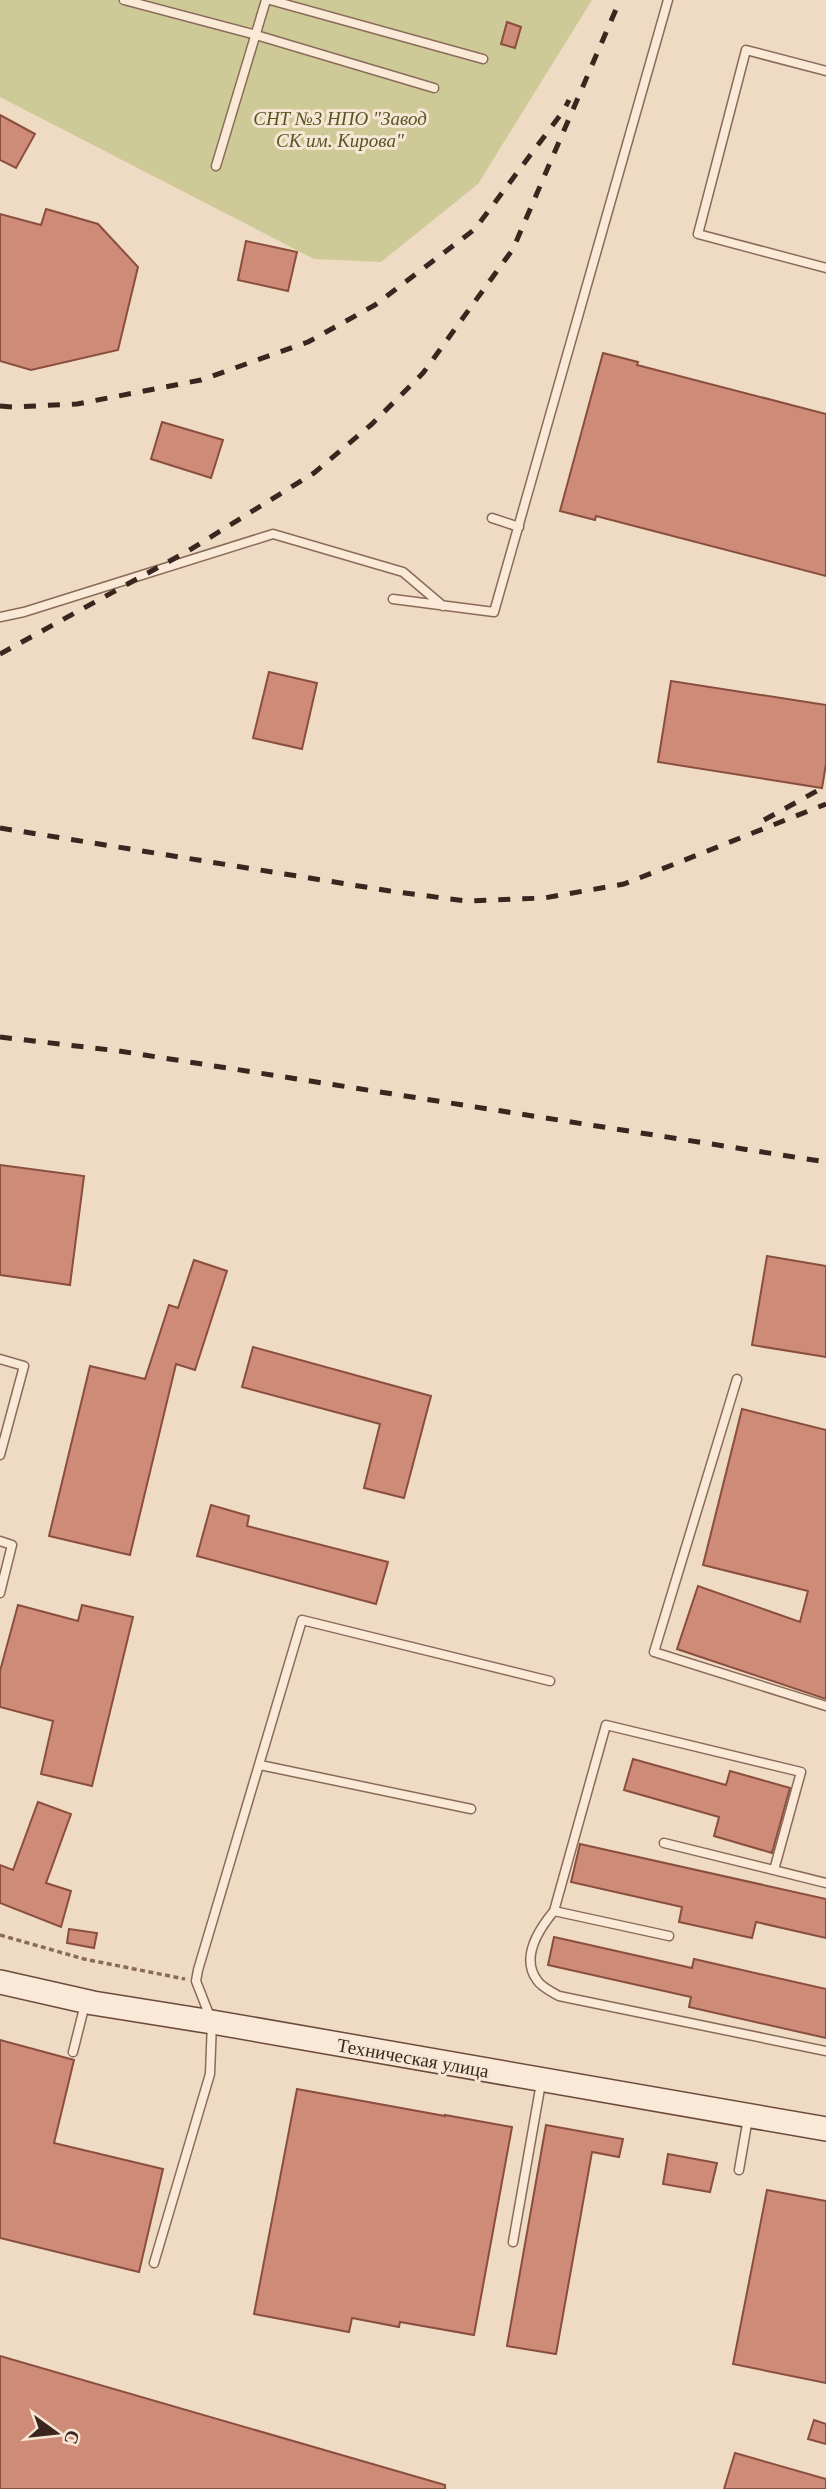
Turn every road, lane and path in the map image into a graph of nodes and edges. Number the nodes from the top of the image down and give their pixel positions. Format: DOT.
graph roads {
  1 [pos="124,0"];
  2 [pos="268,0"];
  3 [pos="668,0"];
  4 [pos="256,35"];
  5 [pos="483,59"];
  6 [pos="826,71"];
  7 [pos="434,88"];
  8 [pos="216,166"];
  9 [pos="826,268"];
  10 [pos="492,519"];
  11 [pos="519,527"];
  12 [pos="393,599"];
  13 [pos="443,606"];
  14 [pos="0,617"];
  15 [pos="0,1359"];
  16 [pos="737,1379"];
  17 [pos="0,1455"];
  18 [pos="0,1542"];
  19 [pos="0,1593"];
  20 [pos="550,1681"];
  21 [pos="826,1706"];
  22 [pos="260,1765"];
  23 [pos="471,1809"];
  24 [pos="664,1843"];
  25 [pos="774,1870"];
  26 [pos="826,1883"];
  27 [pos="554,1911"];
  28 [pos="0,1935"];
  29 [pos="669,1936"];
  30 [pos="196,1981"];
  31 [pos="0,1982"];
  32 [pos="86,2001"];
  33 [pos="212,2022"];
  34 [pos="826,2051"];
  35 [pos="72,2052"];
  36 [pos="542,2081"];
  37 [pos="748,2116"];
  38 [pos="826,2129"];
  39 [pos="739,2170"];
  40 [pos="513,2242"];
  41 [pos="154,2263"];
  1 -- 4 [label="lane"];
  2 -- 4 [label="lane"];
  2 -- 5 [label="lane"];
  3 -- 11 [label="lane"];
  4 -- 7 [label="lane"];
  4 -- 8 [label="lane"];
  6 -- 9 [label="lane"];
  10 -- 11 [label="lane"];
  11 -- 13 [label="lane"];
  12 -- 13 [label="lane"];
  13 -- 14 [label="lane"];
  15 -- 17 [label="lane"];
  16 -- 21 [label="lane"];
  18 -- 19 [label="lane"];
  20 -- 22 [label="lane"];
  22 -- 23 [label="lane"];
  22 -- 30 [label="lane"];
  24 -- 25 [label="lane"];
  25 -- 26 [label="lane"];
  25 -- 27 [label="lane"];
  27 -- 29 [label="lane"];
  27 -- 34 [label="lane"];
  28 -- 30 [label="path"];
  30 -- 33 [label="lane"];
  31 -- 32 [label="main road, Техническая улица"];
  32 -- 33 [label="main road, Техническая улица"];
  32 -- 35 [label="lane"];
  33 -- 36 [label="main road, Техническая улица"];
  33 -- 41 [label="lane"];
  36 -- 37 [label="main road, Техническая улица"];
  36 -- 40 [label="lane"];
  37 -- 38 [label="main road, Техническая улица"];
  37 -- 39 [label="lane"];
}
